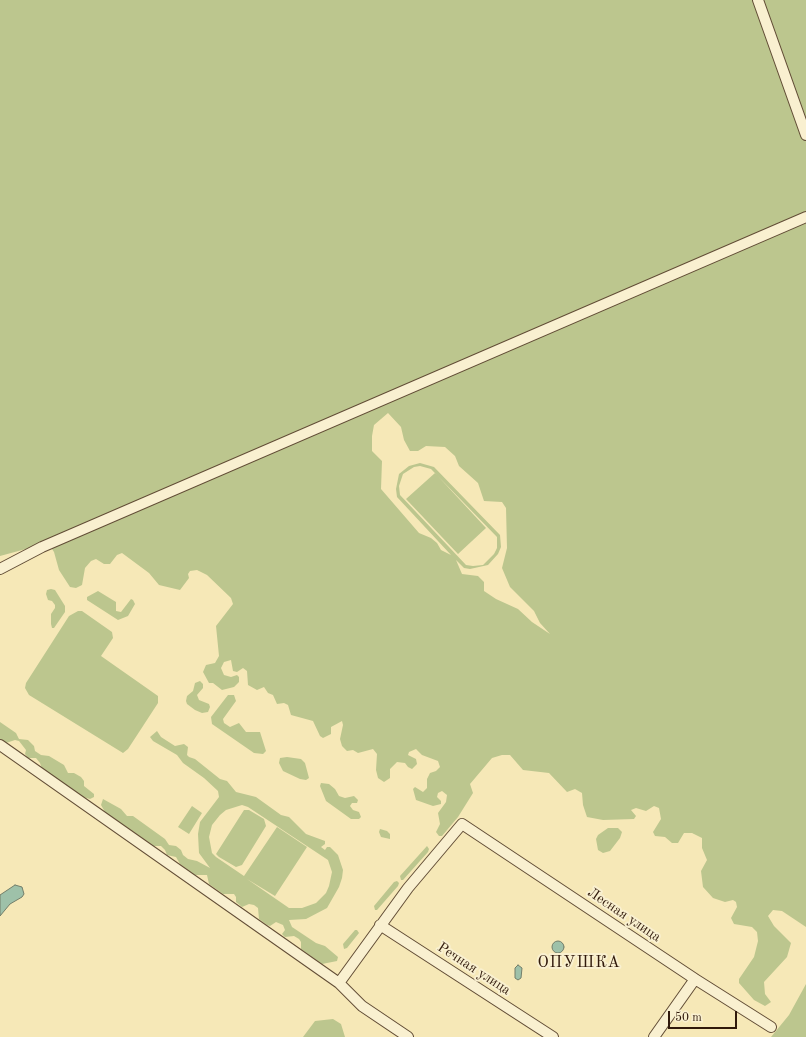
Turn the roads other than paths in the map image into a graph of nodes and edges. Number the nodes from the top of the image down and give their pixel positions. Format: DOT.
graph roads {
  1 [pos="758,0"];
  2 [pos="806,135"];
  3 [pos="806,217"];
  4 [pos="0,569"];
  5 [pos="0,745"];
  6 [pos="380,926"];
  7 [pos="695,979"];
  8 [pos="338,983"];
  9 [pos="771,1028"];
  10 [pos="408,1037"];
  11 [pos="553,1037"];
  12 [pos="654,1037"];
  1 -- 2 [label="street"];
  3 -- 4 [label="street"];
  5 -- 8 [label="street"];
  6 -- 7 [label="street, Лесная улица"];
  6 -- 8 [label="street"];
  6 -- 11 [label="street, Речная улица"];
  7 -- 9 [label="street, Лесная улица"];
  7 -- 12 [label="street"];
  8 -- 10 [label="street"];
}
